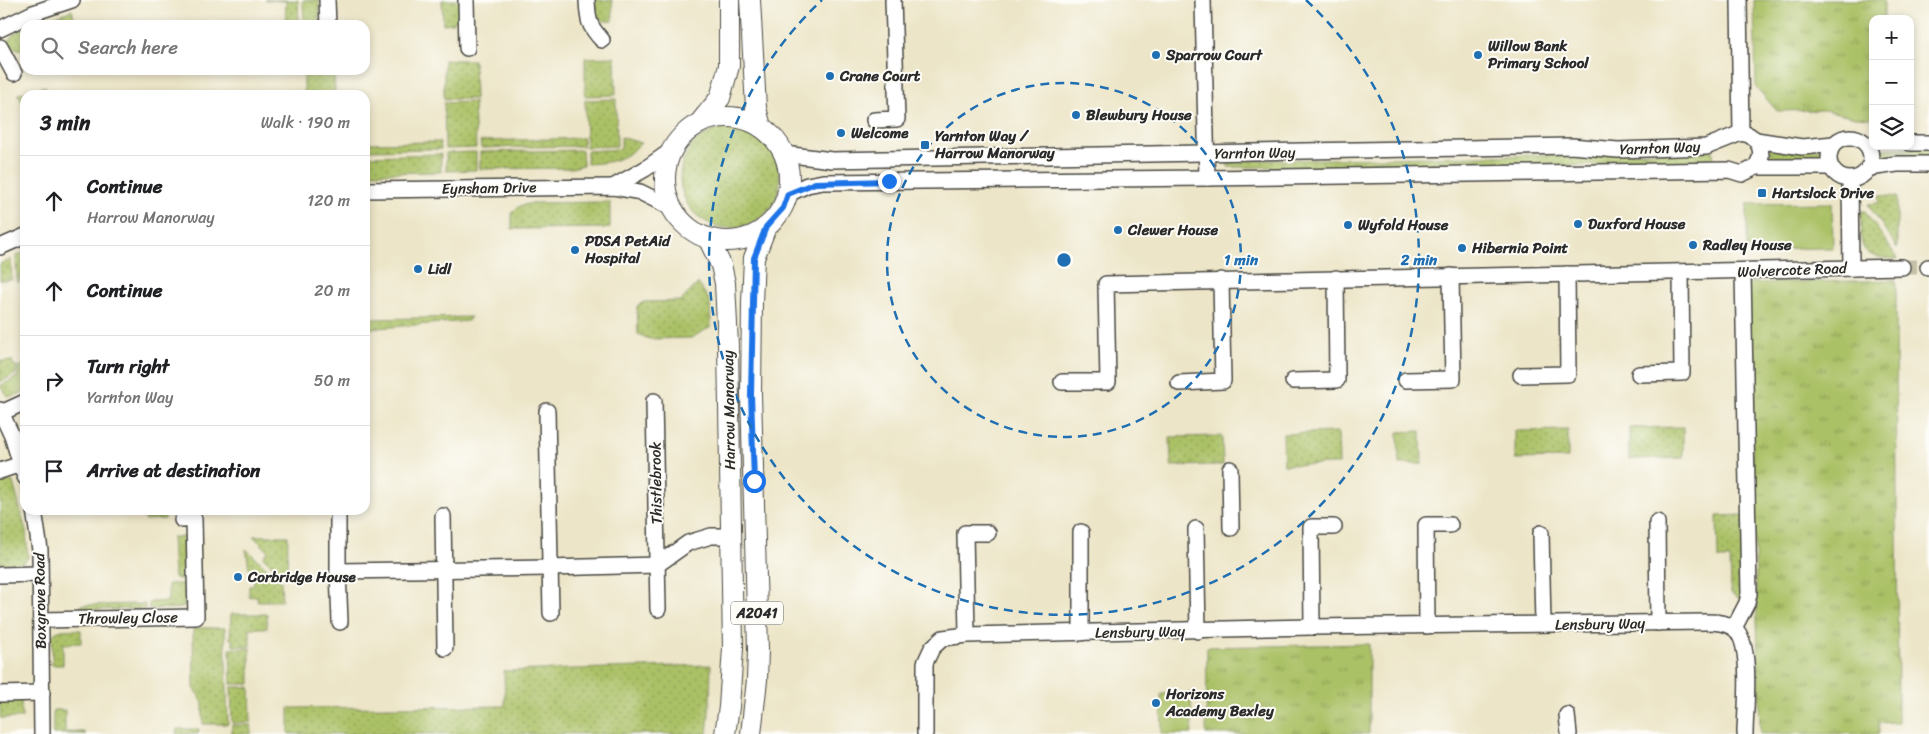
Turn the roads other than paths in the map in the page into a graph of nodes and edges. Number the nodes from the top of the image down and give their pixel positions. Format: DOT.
graph roads {
  1 [pos="72,0"];
  2 [pos="327,0"];
  3 [pos="466,0"];
  4 [pos="587,0"];
  5 [pos="729,0"];
  6 [pos="750,0"];
  7 [pos="893,0"];
  8 [pos="1203,0"];
  9 [pos="1739,0"];
  10 [pos="328,20"];
  11 [pos="0,29"];
  12 [pos="602,40"];
  13 [pos="0,47"];
  14 [pos="467,48"];
  15 [pos="14,73"];
  16 [pos="702,120"];
  17 [pos="874,120"];
  18 [pos="761,127"];
  19 [pos="1741,134"];
  20 [pos="1756,140"];
  21 [pos="1725,141"];
  22 [pos="1869,143"];
  23 [pos="1914,143"];
  24 [pos="1929,143"];
  25 [pos="1834,144"];
  26 [pos="672,150"];
  27 [pos="1871,150"];
  28 [pos="784,154"];
  29 [pos="1206,154"];
  30 [pos="1929,164"];
  31 [pos="1830,166"];
  32 [pos="1756,167"];
  33 [pos="1869,168"];
  34 [pos="1729,170"];
  35 [pos="1207,178"];
  36 [pos="1850,180"];
  37 [pos="613,186"];
  38 [pos="370,190"];
  39 [pos="788,194"];
  40 [pos="670,208"];
  41 [pos="766,227"];
  42 [pos="20,238"];
  43 [pos="708,238"];
  44 [pos="0,247"];
  45 [pos="1850,268"];
  46 [pos="1902,268"];
  47 [pos="1743,271"];
  48 [pos="1681,273"];
  49 [pos="1567,274"];
  50 [pos="1451,276"];
  51 [pos="1336,278"];
  52 [pos="1221,280"];
  53 [pos="1639,374"];
  54 [pos="1521,375"];
  55 [pos="1406,380"];
  56 [pos="1293,381"];
  57 [pos="1062,382"];
  58 [pos="1178,383"];
  59 [pos="654,401"];
  60 [pos="20,404"];
  61 [pos="1,411"];
  62 [pos="547,411"];
  63 [pos="20,461"];
  64 [pos="1230,469"];
  65 [pos="20,470"];
  66 [pos="0,471"];
  67 [pos="35,515"];
  68 [pos="338,515"];
  69 [pos="443,516"];
  70 [pos="182,520"];
  71 [pos="1657,522"];
  72 [pos="1450,525"];
  73 [pos="1334,527"];
  74 [pos="1231,528"];
  75 [pos="1196,529"];
  76 [pos="1082,532"];
  77 [pos="1541,532"];
  78 [pos="988,533"];
  79 [pos="731,536"];
  80 [pos="657,565"];
  81 [pos="550,568"];
  82 [pos="445,570"];
  83 [pos="338,571"];
  84 [pos="40,574"];
  85 [pos="0,575"];
  86 [pos="658,608"];
  87 [pos="551,614"];
  88 [pos="41,620"];
  89 [pos="340,622"];
  90 [pos="1658,623"];
  91 [pos="1542,624"];
  92 [pos="1428,626"];
  93 [pos="1312,627"];
  94 [pos="1734,628"];
  95 [pos="1198,631"];
  96 [pos="1082,633"];
  97 [pos="967,635"];
  98 [pos="445,648"];
  99 [pos="42,693"];
  100 [pos="0,694"];
  101 [pos="1567,715"];
  102 [pos="42,734"];
  103 [pos="724,734"];
  104 [pos="751,734"];
  105 [pos="925,734"];
  106 [pos="1570,734"];
  107 [pos="1745,734"];
  1 -- 11 [label="street"];
  2 -- 10 [label="street"];
  3 -- 14 [label="street"];
  4 -- 12 [label="street"];
  5 -- 16 [label="main road"];
  6 -- 18 [label="main road"];
  7 -- 17 [label="street"];
  8 -- 29 [label="street"];
  9 -- 19 [label="street"];
  13 -- 15 [label="street"];
  16 -- 18 [label="main road, A2041"];
  16 -- 26 [label="main road"];
  18 -- 28 [label="main road, A2041"];
  19 -- 20 [label="street"];
  19 -- 21 [label="street, Yarnton Way"];
  20 -- 25 [label="street"];
  20 -- 32 [label="street"];
  21 -- 29 [label="street, Yarnton Way"];
  21 -- 34 [label="street, Yarnton Way"];
  22 -- 25 [label="street"];
  23 -- 24 [label="street"];
  25 -- 31 [label="street"];
  26 -- 37 [label="street, Eynsham Drive"];
  26 -- 40 [label="main road"];
  27 -- 33 [label="street"];
  28 -- 29 [label="street, Yarnton Way"];
  28 -- 39 [label="main road, A2041"];
  29 -- 35 [label="street"];
  30 -- 33 [label="street"];
  31 -- 32 [label="street, Yarnton Way"];
  31 -- 36 [label="street"];
  32 -- 34 [label="street, Yarnton Way"];
  33 -- 36 [label="street"];
  34 -- 35 [label="street, Yarnton Way"];
  35 -- 39 [label="street, Yarnton Way"];
  36 -- 45 [label="street"];
  37 -- 38 [label="street, Eynsham Drive"];
  37 -- 40 [label="street, Eynsham Drive"];
  39 -- 41 [label="main road, A2041"];
  40 -- 43 [label="main road, A2041"];
  41 -- 43 [label="main road, A2041"];
  41 -- 104 [label="main road, Harrow Manorway / A2041"];
  42 -- 44 [label="street"];
  43 -- 79 [label="main road, Harrow Manorway / A2041"];
  45 -- 46 [label="street, Wolvercote Road"];
  45 -- 47 [label="street, Wolvercote Road"];
  47 -- 48 [label="street, Wolvercote Road"];
  47 -- 94 [label="street"];
  48 -- 49 [label="street, Wolvercote Road"];
  48 -- 53 [label="street"];
  49 -- 50 [label="street, Wolvercote Road"];
  49 -- 54 [label="street"];
  50 -- 51 [label="street, Wolvercote Road"];
  50 -- 55 [label="street"];
  51 -- 52 [label="street, Wolvercote Road"];
  51 -- 56 [label="street"];
  52 -- 57 [label="street, Wolvercote Road"];
  52 -- 58 [label="street"];
  59 -- 80 [label="street, Thistlebrook"];
  60 -- 61 [label="street"];
  61 -- 63 [label="street"];
  62 -- 81 [label="street"];
  64 -- 74 [label="street"];
  65 -- 66 [label="street"];
  67 -- 84 [label="street, Boxgrove Road"];
  68 -- 83 [label="street"];
  69 -- 82 [label="street"];
  70 -- 88 [label="street, Throwley Close"];
  71 -- 90 [label="street, Lensbury Way"];
  72 -- 92 [label="street"];
  73 -- 93 [label="street"];
  75 -- 95 [label="street, Lensbury Way"];
  76 -- 96 [label="street, Lensbury Way"];
  77 -- 91 [label="street, Lensbury Way"];
  78 -- 97 [label="street"];
  79 -- 80 [label="street"];
  79 -- 103 [label="main road, Harrow Manorway / A2041"];
  80 -- 81 [label="street"];
  80 -- 86 [label="street, Thistlebrook"];
  81 -- 82 [label="street"];
  81 -- 87 [label="street"];
  82 -- 83 [label="street"];
  82 -- 98 [label="street"];
  83 -- 89 [label="street"];
  84 -- 85 [label="street"];
  84 -- 88 [label="street, Boxgrove Road"];
  88 -- 99 [label="street, Boxgrove Road"];
  90 -- 91 [label="street, Lensbury Way"];
  90 -- 94 [label="street, Lensbury Way"];
  91 -- 92 [label="street, Lensbury Way"];
  92 -- 93 [label="street, Lensbury Way"];
  93 -- 95 [label="street, Lensbury Way"];
  94 -- 107 [label="street"];
  95 -- 96 [label="street, Lensbury Way"];
  96 -- 97 [label="street, Lensbury Way"];
  97 -- 105 [label="street, Lensbury Way"];
  99 -- 100 [label="street"];
  99 -- 102 [label="street, Boxgrove Road"];
  101 -- 106 [label="street"];
}
